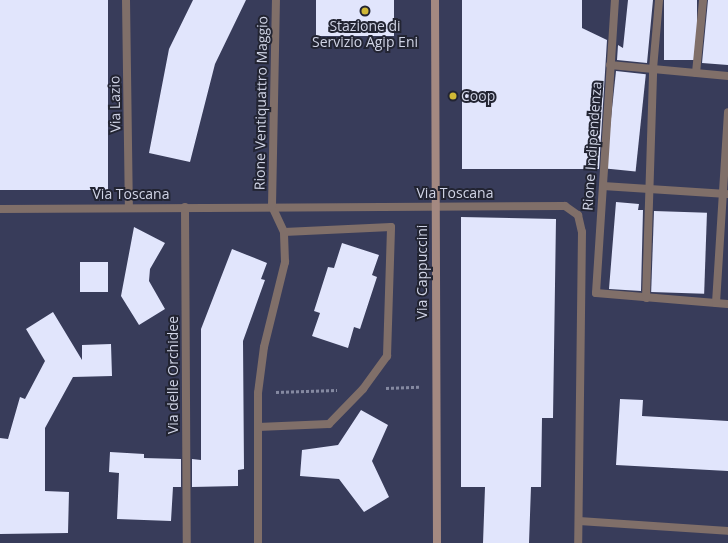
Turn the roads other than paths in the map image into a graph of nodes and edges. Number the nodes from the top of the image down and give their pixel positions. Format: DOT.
graph roads {
  1 [pos="126,0"];
  2 [pos="276,0"];
  3 [pos="435,0"];
  4 [pos="615,0"];
  5 [pos="659,0"];
  6 [pos="703,0"];
  7 [pos="610,65"];
  8 [pos="653,69"];
  9 [pos="696,73"];
  10 [pos="728,76"];
  11 [pos="728,112"];
  12 [pos="602,186"];
  13 [pos="651,187"];
  14 [pos="725,194"];
  15 [pos="272,206"];
  16 [pos="435,206"];
  17 [pos="129,207"];
  18 [pos="185,207"];
  19 [pos="0,209"];
  20 [pos="284,232"];
  21 [pos="646,298"];
  22 [pos="716,303"];
  23 [pos="728,304"];
  24 [pos="258,427"];
  25 [pos="579,521"];
  26 [pos="728,531"];
  27 [pos="187,543"];
  28 [pos="258,543"];
  29 [pos="437,543"];
  30 [pos="578,543"];
  1 -- 17 [label="street, Via Lazio"];
  2 -- 15 [label="street, Rione Ventiquattro Maggio"];
  3 -- 16 [label="street, Via Cappuccini"];
  4 -- 7 [label="street, Rione Indipendenza"];
  5 -- 8 [label="street"];
  6 -- 9 [label="street"];
  7 -- 8 [label="street"];
  7 -- 12 [label="street, Rione Indipendenza"];
  8 -- 9 [label="street"];
  8 -- 13 [label="street"];
  9 -- 10 [label="street"];
  11 -- 14 [label="street"];
  12 -- 13 [label="street"];
  12 -- 21 [label="street, Rione Indipendenza"];
  13 -- 14 [label="street"];
  13 -- 21 [label="street"];
  14 -- 22 [label="street"];
  15 -- 16 [label="street, Via Toscana"];
  15 -- 18 [label="street, Via Toscana"];
  15 -- 20 [label="street"];
  16 -- 25 [label="street, Via Toscana"];
  16 -- 29 [label="street, Via Cappuccini"];
  17 -- 18 [label="street, Via Toscana"];
  17 -- 19 [label="street, Via Toscana"];
  18 -- 27 [label="street, Via delle Orchidee"];
  20 -- 24 [label="street"];
  20 -- 24 [label="street"];
  21 -- 22 [label="street"];
  22 -- 23 [label="street"];
  24 -- 28 [label="street"];
  25 -- 26 [label="street"];
  25 -- 30 [label="street, Via Toscana"];
}
